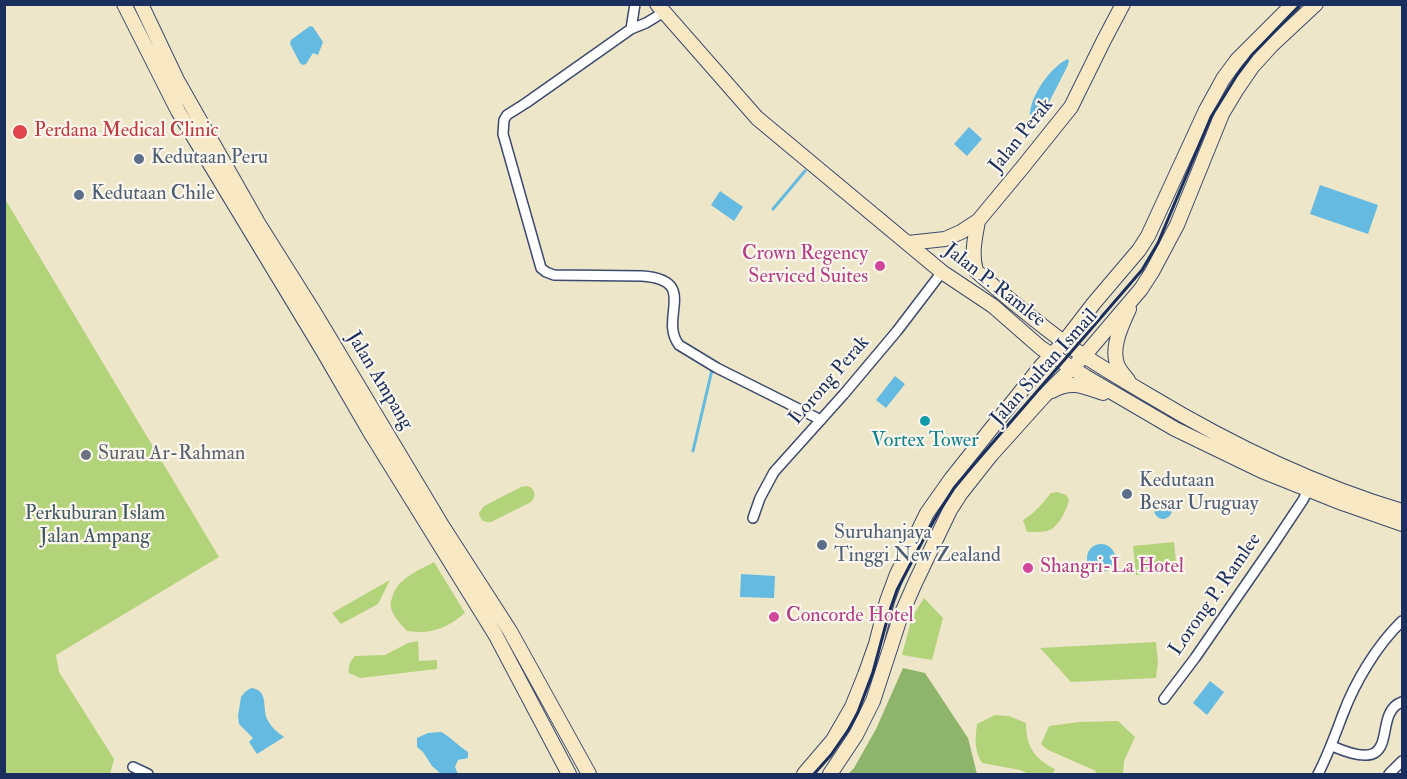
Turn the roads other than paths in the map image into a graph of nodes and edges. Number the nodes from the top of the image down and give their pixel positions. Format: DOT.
graph roads {
  1 [pos="124,4"];
  2 [pos="635,4"];
  3 [pos="1123,4"];
  4 [pos="1293,4"];
  5 [pos="1316,4"];
  6 [pos="142,6"];
  7 [pos="659,7"];
  8 [pos="631,29"];
  9 [pos="978,221"];
  10 [pos="908,243"];
  11 [pos="942,272"];
  12 [pos="1134,299"];
  13 [pos="1064,342"];
  14 [pos="1047,351"];
  15 [pos="1084,356"];
  16 [pos="1073,368"];
  17 [pos="1138,390"];
  18 [pos="1045,395"];
  19 [pos="1121,398"];
  20 [pos="821,420"];
  21 [pos="1265,465"];
  22 [pos="1311,484"];
  23 [pos="1402,511"];
  24 [pos="753,518"];
  25 [pos="1402,524"];
  26 [pos="1402,621"];
  27 [pos="1164,699"];
  28 [pos="1402,702"];
  29 [pos="1332,746"];
  30 [pos="1402,761"];
  31 [pos="133,767"];
  32 [pos="148,774"];
  33 [pos="569,774"];
  34 [pos="589,774"];
  35 [pos="804,774"];
  36 [pos="830,774"];
  37 [pos="1318,774"];
  38 [pos="1389,774"];
  1 -- 33 [label="main road, Jalan Ampang"];
  2 -- 8 [label="street"];
  3 -- 9 [label="main road, Jalan Perak"];
  4 -- 13 [label="main road, Jalan Sultan Ismail"];
  5 -- 12 [label="main road, Jalan Sultan Ismail"];
  6 -- 34 [label="main road, Jalan Ampang"];
  7 -- 8 [label="street"];
  7 -- 10 [label="main road, Jalan P. Ramlee"];
  8 -- 20 [label="street"];
  9 -- 10 [label="main road, Jalan Perak"];
  9 -- 13 [label="main road, Jalan P. Ramlee"];
  10 -- 11 [label="main road, Jalan P. Ramlee"];
  11 -- 14 [label="main road, Jalan P. Ramlee"];
  11 -- 20 [label="street, Lorong Perak"];
  12 -- 15 [label="main road, Jalan Sultan Ismail"];
  12 -- 17 [label="main road"];
  13 -- 14 [label="main road, Jalan Sultan Ismail"];
  13 -- 15 [label="main road, Jalan P. Ramlee"];
  14 -- 16 [label="main road, Jalan P. Ramlee"];
  14 -- 35 [label="main road, Jalan Sultan Ismail"];
  15 -- 16 [label="main road, Jalan Sultan Ismail"];
  15 -- 17 [label="main road, Jalan P. Ramlee"];
  16 -- 18 [label="main road, Jalan Sultan Ismail"];
  16 -- 19 [label="main road, Jalan P. Ramlee"];
  17 -- 21 [label="main road, Jalan P. Ramlee"];
  18 -- 19 [label="main road"];
  18 -- 36 [label="main road, Jalan Sultan Ismail"];
  19 -- 21 [label="main road, Jalan P. Ramlee"];
  20 -- 24 [label="street, Lorong Perak"];
  21 -- 22 [label="main road, Jalan P. Ramlee"];
  22 -- 23 [label="main road, Jalan P. Ramlee"];
  22 -- 25 [label="main road, Jalan P. Ramlee"];
  22 -- 27 [label="street, Lorong P. Ramlee"];
  26 -- 29 [label="street"];
  28 -- 29 [label="street"];
  29 -- 37 [label="street"];
  30 -- 38 [label="street"];
  31 -- 32 [label="street"];
}
